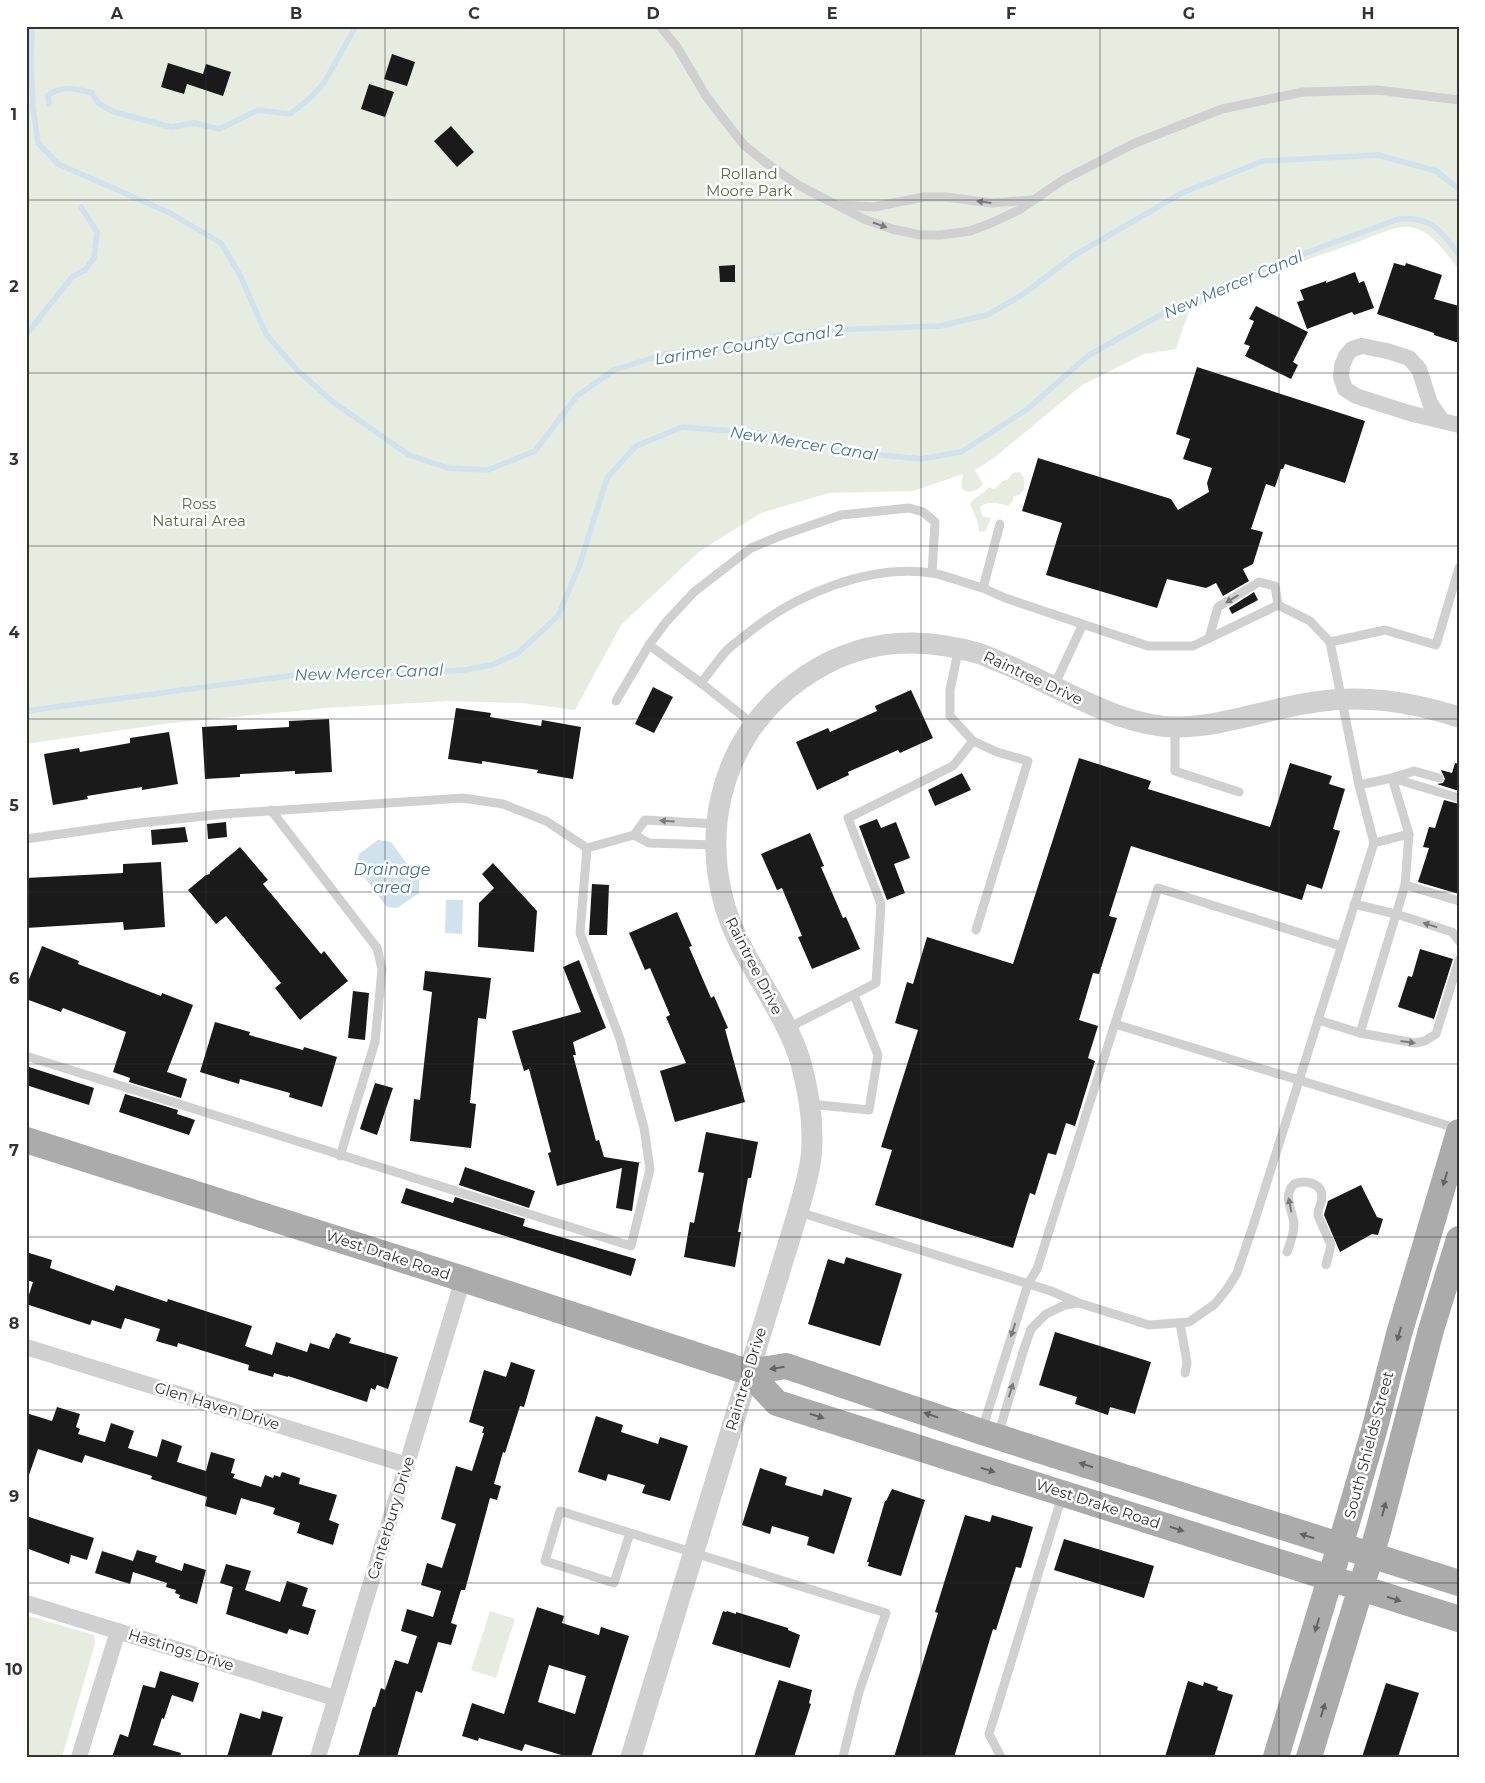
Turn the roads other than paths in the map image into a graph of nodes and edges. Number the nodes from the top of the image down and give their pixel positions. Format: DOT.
graph roads {
  1 [pos="660,26"];
  2 [pos="1459,100"];
  3 [pos="1033,200"];
  4 [pos="836,205"];
  5 [pos="1442,419"];
  6 [pos="1459,425"];
  7 [pos="1000,524"];
  8 [pos="1459,568"];
  9 [pos="932,573"];
  10 [pos="983,588"];
  11 [pos="1278,605"];
  12 [pos="1083,624"];
  13 [pos="1209,638"];
  14 [pos="1330,642"];
  15 [pos="650,645"];
  16 [pos="960,647"];
  17 [pos="701,683"];
  18 [pos="1054,687"];
  19 [pos="1342,698"];
  20 [pos="616,701"];
  21 [pos="1459,717"];
  22 [pos="754,725"];
  23 [pos="1175,727"];
  24 [pos="973,741"];
  25 [pos="1392,778"];
  26 [pos="1439,778"];
  27 [pos="1359,785"];
  28 [pos="1240,792"];
  29 [pos="1459,798"];
  30 [pos="271,810"];
  31 [pos="715,834"];
  32 [pos="1409,834"];
  33 [pos="634,835"];
  34 [pos="26,839"];
  35 [pos="1374,843"];
  36 [pos="587,848"];
  37 [pos="1405,884"];
  38 [pos="1459,901"];
  39 [pos="1354,904"];
  40 [pos="1396,914"];
  41 [pos="976,930"];
  42 [pos="1459,941"];
  43 [pos="1341,946"];
  44 [pos="1459,960"];
  45 [pos="854,994"];
  46 [pos="1318,1020"];
  47 [pos="1115,1024"];
  48 [pos="786,1029"];
  49 [pos="1360,1033"];
  50 [pos="26,1056"];
  51 [pos="1299,1080"];
  52 [pos="810,1104"];
  53 [pos="1459,1130"];
  54 [pos="26,1140"];
  55 [pos="340,1156"];
  56 [pos="1459,1193"];
  57 [pos="798,1212"];
  58 [pos="1459,1239"];
  59 [pos="1287,1252"];
  60 [pos="1326,1265"];
  61 [pos="463,1279"];
  62 [pos="1028,1284"];
  63 [pos="1079,1303"];
  64 [pos="1180,1323"];
  65 [pos="1431,1330"];
  66 [pos="26,1347"];
  67 [pos="748,1372"];
  68 [pos="1185,1373"];
  69 [pos="859,1429"];
  70 [pos="989,1435"];
  71 [pos="407,1465"];
  72 [pos="1131,1479"];
  73 [pos="1063,1493"];
  74 [pos="630,1533"];
  75 [pos="1340,1547"];
  76 [pos="694,1552"];
  77 [pos="1371,1556"];
  78 [pos="1331,1578"];
  79 [pos="1459,1583"];
  80 [pos="1361,1589"];
  81 [pos="26,1603"];
  82 [pos="1459,1619"];
  83 [pos="118,1631"];
  84 [pos="335,1698"];
  85 [pos="78,1757"];
  86 [pos="318,1757"];
  87 [pos="631,1757"];
  88 [pos="843,1757"];
  89 [pos="1000,1757"];
  90 [pos="1276,1757"];
  91 [pos="1309,1757"];
  1 -- 4 [label="lane"];
  2 -- 3 [label="lane"];
  3 -- 4 [label="lane, one-way"];
  4 -- 3 [label="lane, one-way"];
  5 -- 5 [label="street"];
  5 -- 6 [label="street"];
  7 -- 10 [label="lane"];
  8 -- 14 [label="lane"];
  9 -- 10 [label="lane"];
  9 -- 15 [label="lane"];
  9 -- 17 [label="lane"];
  10 -- 12 [label="lane"];
  11 -- 13 [label="lane"];
  11 -- 13 [label="lane, one-way"];
  11 -- 14 [label="lane"];
  12 -- 13 [label="lane"];
  12 -- 18 [label="lane"];
  14 -- 19 [label="lane"];
  15 -- 17 [label="lane"];
  15 -- 20 [label="lane"];
  16 -- 18 [label="street, Raintree Drive"];
  16 -- 22 [label="street, Raintree Drive"];
  16 -- 24 [label="lane"];
  17 -- 22 [label="lane"];
  18 -- 23 [label="street, Raintree Drive"];
  19 -- 21 [label="street, Raintree Drive"];
  19 -- 23 [label="street, Raintree Drive"];
  19 -- 27 [label="lane"];
  22 -- 31 [label="street, Raintree Drive"];
  23 -- 28 [label="lane"];
  24 -- 41 [label="lane"];
  24 -- 45 [label="lane"];
  25 -- 26 [label="lane"];
  25 -- 27 [label="lane"];
  25 -- 29 [label="lane"];
  25 -- 32 [label="lane"];
  27 -- 35 [label="lane"];
  30 -- 34 [label="lane"];
  30 -- 36 [label="lane"];
  30 -- 55 [label="lane"];
  31 -- 33 [label="lane"];
  31 -- 33 [label="lane, one-way"];
  31 -- 48 [label="street, Raintree Drive"];
  32 -- 35 [label="lane"];
  32 -- 37 [label="lane"];
  33 -- 36 [label="lane"];
  35 -- 39 [label="lane"];
  36 -- 55 [label="lane"];
  37 -- 38 [label="lane"];
  37 -- 40 [label="lane"];
  39 -- 40 [label="lane"];
  39 -- 43 [label="lane"];
  42 -- 40 [label="lane, one-way"];
  40 -- 49 [label="lane"];
  43 -- 46 [label="lane"];
  43 -- 47 [label="lane"];
  49 -- 44 [label="lane, one-way"];
  45 -- 48 [label="lane"];
  45 -- 52 [label="lane"];
  46 -- 49 [label="lane"];
  46 -- 51 [label="lane"];
  47 -- 51 [label="lane"];
  47 -- 62 [label="lane"];
  48 -- 52 [label="street, Raintree Drive"];
  50 -- 55 [label="lane"];
  51 -- 53 [label="lane"];
  51 -- 64 [label="lane"];
  52 -- 57 [label="street, Raintree Drive"];
  53 -- 75 [label="main road, South Shields Street, one-way"];
  54 -- 61 [label="main road, West Drake Road"];
  56 -- 65 [label="main road"];
  57 -- 62 [label="lane"];
  57 -- 67 [label="street, Raintree Drive"];
  58 -- 65 [label="main road, South Shields Street"];
  59 -- 60 [label="lane, one-way"];
  61 -- 67 [label="main road, West Drake Road"];
  61 -- 71 [label="street, Canterbury Drive"];
  62 -- 63 [label="lane"];
  62 -- 70 [label="lane, one-way"];
  63 -- 64 [label="lane"];
  70 -- 63 [label="lane, one-way"];
  64 -- 68 [label="lane"];
  77 -- 65 [label="main road, South Shields Street, one-way"];
  66 -- 71 [label="street, Glen Haven Drive"];
  67 -- 69 [label="main road, West Drake Road, one-way"];
  70 -- 67 [label="main road, West Drake Road, one-way"];
  67 -- 76 [label="street, Raintree Drive"];
  69 -- 70 [label="main road"];
  69 -- 73 [label="main road, West Drake Road, one-way"];
  72 -- 70 [label="main road, West Drake Road, one-way"];
  71 -- 84 [label="street, Canterbury Drive"];
  72 -- 73 [label="main road"];
  75 -- 72 [label="main road, West Drake Road, one-way"];
  73 -- 78 [label="main road, West Drake Road, one-way"];
  73 -- 89 [label="lane"];
  74 -- 74 [label="lane"];
  74 -- 76 [label="lane"];
  75 -- 77 [label="main road, West Drake Road"];
  75 -- 78 [label="main road, South Shields Street"];
  76 -- 87 [label="street, Raintree Drive"];
  76 -- 88 [label="lane"];
  77 -- 79 [label="main road, West Drake Road"];
  77 -- 80 [label="main road, South Shields Street"];
  78 -- 80 [label="main road, West Drake Road"];
  78 -- 90 [label="main road, South Shields Street, one-way"];
  80 -- 82 [label="main road, West Drake Road, one-way"];
  91 -- 80 [label="main road, South Shields Street, one-way"];
  81 -- 83 [label="street, Hastings Drive"];
  83 -- 84 [label="street, Hastings Drive"];
  83 -- 85 [label="street"];
  84 -- 86 [label="street, Canterbury Drive"];
}
